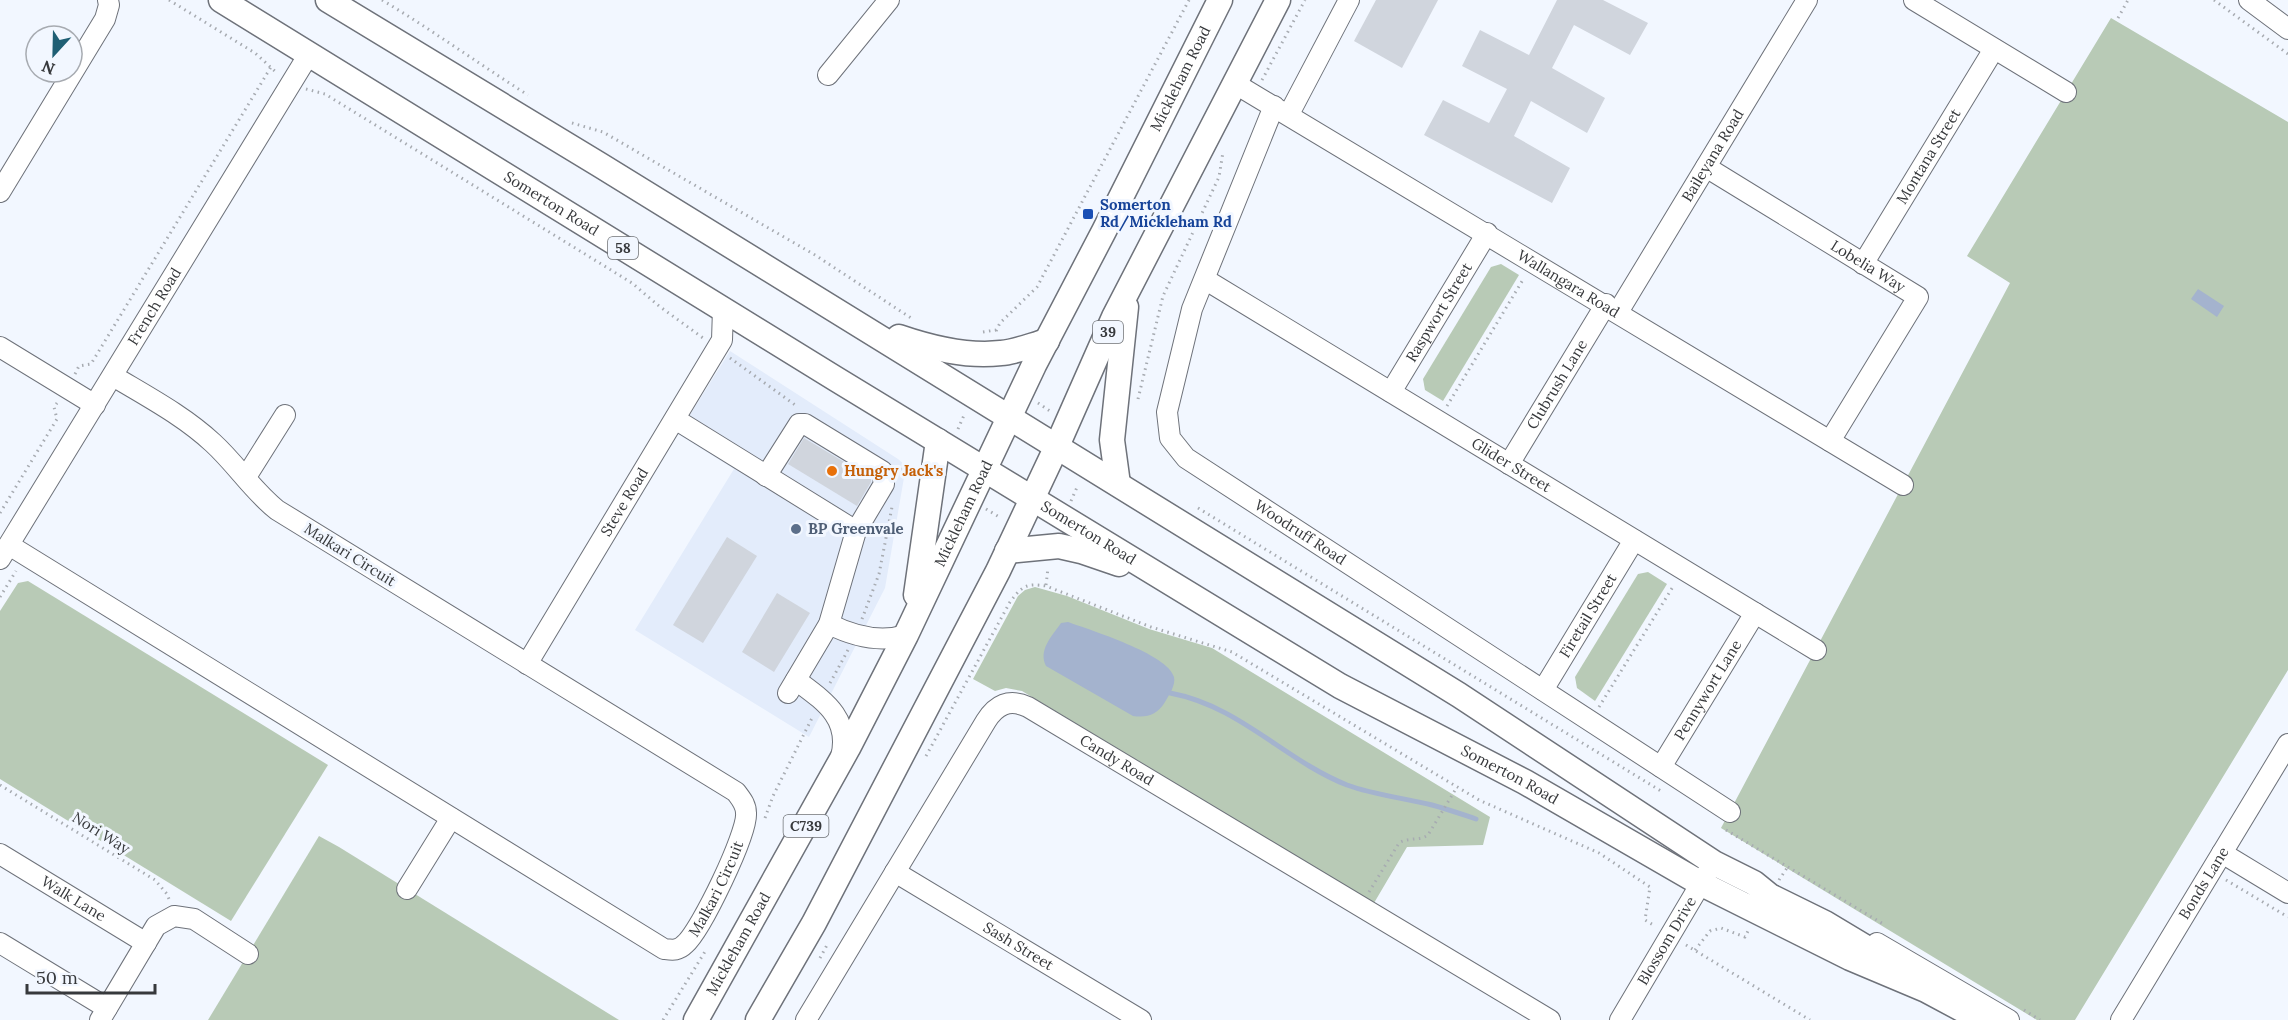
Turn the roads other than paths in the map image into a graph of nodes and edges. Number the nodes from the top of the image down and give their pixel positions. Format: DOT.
graph roads {
  1 [pos="108,0"];
  2 [pos="221,0"];
  3 [pos="328,0"];
  4 [pos="889,0"];
  5 [pos="1220,0"];
  6 [pos="1278,0"];
  7 [pos="1348,0"];
  8 [pos="1808,0"];
  9 [pos="1914,0"];
  10 [pos="2249,0"];
  11 [pos="2288,29"];
  12 [pos="1994,48"];
  13 [pos="309,54"];
  14 [pos="828,75"];
  15 [pos="1244,89"];
  16 [pos="2066,92"];
  17 [pos="1282,110"];
  18 [pos="1706,167"];
  19 [pos="0,192"];
  20 [pos="1487,233"];
  21 [pos="1863,264"];
  22 [pos="1206,280"];
  23 [pos="1128,290"];
  24 [pos="1612,308"];
  25 [pos="723,309"];
  26 [pos="856,323"];
  27 [pos="754,329"];
  28 [pos="1047,341"];
  29 [pos="719,344"];
  30 [pos="0,347"];
  31 [pos="113,376"];
  32 [pos="1391,392"];
  33 [pos="95,405"];
  34 [pos="285,415"];
  35 [pos="1009,417"];
  36 [pos="675,419"];
  37 [pos="1830,441"];
  38 [pos="944,445"];
  39 [pos="1057,446"];
  40 [pos="1509,464"];
  41 [pos="984,470"];
  42 [pos="766,476"];
  43 [pos="246,477"];
  44 [pos="1118,484"];
  45 [pos="1903,485"];
  46 [pos="1032,499"];
  47 [pos="856,531"];
  48 [pos="1634,540"];
  49 [pos="1007,551"];
  50 [pos="4,552"];
  51 [pos="1161,578"];
  52 [pos="1755,613"];
  53 [pos="829,624"];
  54 [pos="906,635"];
  55 [pos="1816,650"];
  56 [pos="526,664"];
  57 [pos="1543,690"];
  58 [pos="2288,744"];
  59 [pos="1661,767"];
  60 [pos="838,770"];
  61 [pos="451,818"];
  62 [pos="1724,819"];
  63 [pos="2222,853"];
  64 [pos="0,854"];
  65 [pos="1714,863"];
  66 [pos="895,872"];
  67 [pos="1700,883"];
  68 [pos="407,889"];
  69 [pos="2288,893"];
  70 [pos="1825,923"];
  71 [pos="0,943"];
  72 [pos="146,943"];
  73 [pos="248,954"];
  74 [pos="103,1014"];
  75 [pos="2015,1014"];
  76 [pos="696,1020"];
  77 [pos="758,1020"];
  78 [pos="806,1020"];
  79 [pos="1141,1020"];
  80 [pos="1550,1020"];
  81 [pos="1620,1020"];
  82 [pos="1983,1020"];
  83 [pos="2121,1020"];
  1 -- 19 [label="street"];
  2 -- 13 [label="main road, Somerton Road / 58"];
  3 -- 26 [label="main road, Somerton Road"];
  4 -- 14 [label="street"];
  5 -- 28 [label="main road, Mickleham Road"];
  6 -- 15 [label="main road, 39"];
  7 -- 17 [label="street, Woodruff Road"];
  8 -- 18 [label="street, Baileyana Road"];
  9 -- 12 [label="street"];
  10 -- 11 [label="street"];
  12 -- 16 [label="street"];
  12 -- 21 [label="street, Montana Street"];
  13 -- 25 [label="main road, Somerton Road / 58"];
  13 -- 31 [label="street, French Road"];
  15 -- 17 [label="street, Wallangara Road"];
  15 -- 23 [label="main road, 39"];
  17 -- 20 [label="street, Wallangara Road"];
  17 -- 22 [label="street, Woodruff Road"];
  18 -- 21 [label="street, Lobelia Way"];
  18 -- 24 [label="street, Baileyana Road"];
  20 -- 24 [label="street, Wallangara Road"];
  20 -- 32 [label="street, Raspwort Street"];
  21 -- 37 [label="street, Lobelia Way"];
  22 -- 32 [label="street, Glider Street"];
  22 -- 57 [label="street, Woodruff Road"];
  23 -- 39 [label="main road, 39"];
  23 -- 44 [label="main road"];
  24 -- 37 [label="street, Wallangara Road"];
  24 -- 40 [label="street, Clubrush Lane"];
  25 -- 27 [label="main road, Somerton Road / 58"];
  25 -- 29 [label="street"];
  26 -- 28 [label="main road"];
  26 -- 35 [label="main road, Somerton Road"];
  27 -- 29 [label="street"];
  27 -- 38 [label="main road, Somerton Road / 58"];
  28 -- 35 [label="main road, Mickleham Road"];
  29 -- 36 [label="street, Steve Road"];
  30 -- 33 [label="street"];
  31 -- 33 [label="street, French Road"];
  31 -- 43 [label="street, Malkari Circuit"];
  32 -- 40 [label="street, Glider Street"];
  33 -- 50 [label="street, French Road"];
  34 -- 43 [label="street"];
  35 -- 39 [label="main road, Somerton Road"];
  35 -- 41 [label="main road, Mickleham Road / C739"];
  36 -- 42 [label="street"];
  36 -- 56 [label="street, Steve Road"];
  37 -- 45 [label="street, Wallangara Road"];
  38 -- 41 [label="main road, Somerton Road / 58"];
  38 -- 54 [label="main road"];
  39 -- 44 [label="main road, Somerton Road"];
  39 -- 46 [label="main road, 39"];
  40 -- 48 [label="street, Glider Street"];
  41 -- 46 [label="main road, Somerton Road / 58"];
  41 -- 54 [label="main road, Mickleham Road / C739"];
  42 -- 47 [label="street"];
  42 -- 47 [label="street"];
  43 -- 56 [label="street, Malkari Circuit"];
  44 -- 65 [label="main road, Somerton Road"];
  46 -- 49 [label="main road"];
  46 -- 51 [label="main road, Somerton Road / 58"];
  47 -- 53 [label="street"];
  48 -- 52 [label="street, Glider Street"];
  48 -- 57 [label="street, Firetail Street"];
  49 -- 51 [label="main road"];
  49 -- 77 [label="main road"];
  50 -- 61 [label="street, Malkari Circuit"];
  51 -- 67 [label="main road, Somerton Road / 58"];
  52 -- 55 [label="street, Glider Street"];
  52 -- 59 [label="street, Pennywort Lane"];
  53 -- 54 [label="street"];
  53 -- 60 [label="street"];
  54 -- 60 [label="main road, Mickleham Road / C739"];
  56 -- 61 [label="street, Malkari Circuit"];
  57 -- 59 [label="street, Woodruff Road"];
  58 -- 63 [label="street, Bonds Lane"];
  59 -- 62 [label="street, Woodruff Road"];
  60 -- 76 [label="main road, Mickleham Road / C739"];
  61 -- 68 [label="street"];
  63 -- 69 [label="street"];
  63 -- 83 [label="street, Bonds Lane"];
  64 -- 72 [label="street, Walk Lane"];
  65 -- 67 [label="street, Blossom Drive"];
  65 -- 70 [label="main road, Somerton Road / 58"];
  66 -- 78 [label="street, Candy Road"];
  66 -- 79 [label="street, Sash Street"];
  66 -- 80 [label="street, Candy Road"];
  67 -- 81 [label="street, Blossom Drive"];
  67 -- 82 [label="main road, Somerton Road / 58"];
  70 -- 75 [label="street"];
  70 -- 82 [label="main road, Somerton Road / 58"];
  71 -- 74 [label="street"];
  72 -- 73 [label="street"];
  72 -- 74 [label="street"];
}
